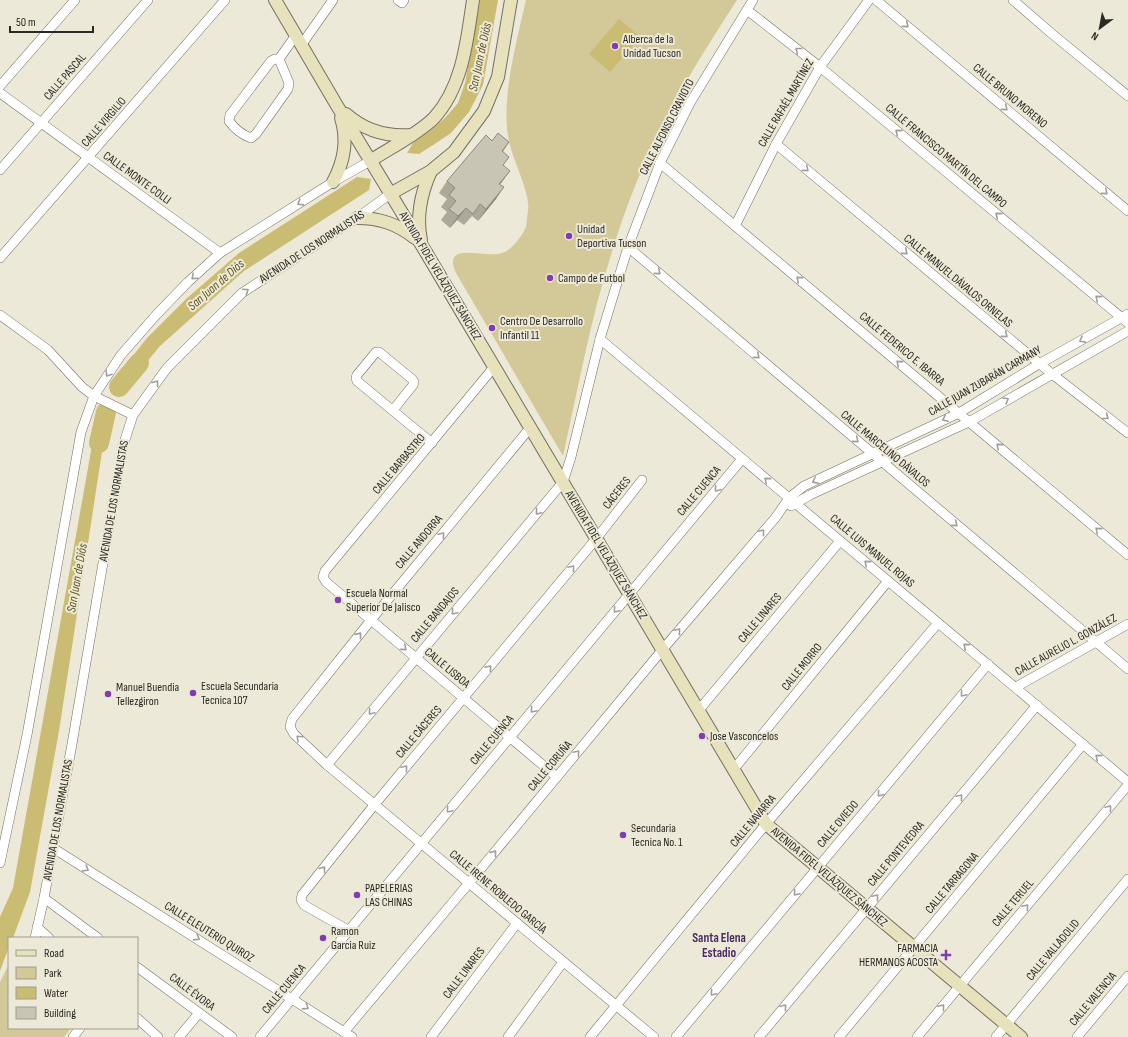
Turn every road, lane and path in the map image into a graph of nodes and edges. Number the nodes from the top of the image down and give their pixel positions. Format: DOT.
graph roads {
  1 [pos="74,0"];
  2 [pos="148,0"];
  3 [pos="225,0"];
  4 [pos="275,0"];
  5 [pos="333,0"];
  6 [pos="398,0"];
  7 [pos="404,0"];
  8 [pos="473,0"];
  9 [pos="511,0"];
  10 [pos="754,0"];
  11 [pos="869,0"];
  12 [pos="876,0"];
  13 [pos="1013,0"];
  14 [pos="746,10"];
  15 [pos="299,40"];
  16 [pos="279,59"];
  17 [pos="820,67"];
  18 [pos="0,86"];
  19 [pos="0,93"];
  20 [pos="1128,96"];
  21 [pos="336,104"];
  22 [pos="41,123"];
  23 [pos="413,134"];
  24 [pos="776,144"];
  25 [pos="88,158"];
  26 [pos="370,161"];
  27 [pos="660,163"];
  28 [pos="0,170"];
  29 [pos="431,171"];
  30 [pos="333,182"];
  31 [pos="390,194"];
  32 [pos="1128,211"];
  33 [pos="357,218"];
  34 [pos="736,226"];
  35 [pos="422,245"];
  36 [pos="628,247"];
  37 [pos="220,253"];
  38 [pos="0,258"];
  39 [pos="0,315"];
  40 [pos="1126,319"];
  41 [pos="1128,331"];
  42 [pos="600,339"];
  43 [pos="1039,364"];
  44 [pos="494,367"];
  45 [pos="1052,374"];
  46 [pos="94,396"];
  47 [pos="393,410"];
  48 [pos="959,413"];
  49 [pos="133,415"];
  50 [pos="969,422"];
  51 [pos="530,428"];
  52 [pos="1128,433"];
  53 [pos="432,443"];
  54 [pos="872,453"];
  55 [pos="742,459"];
  56 [pos="882,462"];
  57 [pos="642,480"];
  58 [pos="563,482"];
  59 [pos="792,501"];
  60 [pos="596,539"];
  61 [pos="840,541"];
  62 [pos="1128,555"];
  63 [pos="323,576"];
  64 [pos="888,581"];
  65 [pos="630,594"];
  66 [pos="371,620"];
  67 [pos="938,623"];
  68 [pos="1128,624"];
  69 [pos="1096,642"];
  70 [pos="663,649"];
  71 [pos="416,658"];
  72 [pos="988,664"];
  73 [pos="1128,669"];
  74 [pos="1016,687"];
  75 [pos="463,698"];
  76 [pos="1037,705"];
  77 [pos="699,710"];
  78 [pos="510,738"];
  79 [pos="1083,744"];
  80 [pos="327,765"];
  81 [pos="734,769"];
  82 [pos="557,777"];
  83 [pos="1128,782"];
  84 [pos="1128,785"];
  85 [pos="375,804"];
  86 [pos="766,824"];
  87 [pos="421,843"];
  88 [pos="54,848"];
  89 [pos="0,863"];
  90 [pos="818,868"];
  91 [pos="1128,879"];
  92 [pos="469,883"];
  93 [pos="44,898"];
  94 [pos="867,908"];
  95 [pos="517,923"];
  96 [pos="37,927"];
  97 [pos="348,930"];
  98 [pos="35,937"];
  99 [pos="48,937"];
  100 [pos="97,937"];
  101 [pos="913,947"];
  102 [pos="564,962"];
  103 [pos="138,968"];
  104 [pos="1128,976"];
  105 [pos="960,986"];
  106 [pos="292,998"];
  107 [pos="616,1006"];
  108 [pos="199,1013"];
  109 [pos="138,1019"];
  110 [pos="1007,1025"];
  111 [pos="79,1029"];
  112 [pos="348,1034"];
  113 [pos="73,1037"];
  114 [pos="158,1037"];
  115 [pos="179,1037"];
  116 [pos="232,1037"];
  117 [pos="260,1037"];
  118 [pos="432,1037"];
  119 [pos="508,1037"];
  120 [pos="590,1037"];
  121 [pos="654,1037"];
  122 [pos="676,1037"];
  123 [pos="758,1037"];
  124 [pos="839,1037"];
  125 [pos="917,1037"];
  126 [pos="996,1037"];
  127 [pos="1021,1037"];
  128 [pos="1077,1037"];
  1 -- 18 [label="street"];
  2 -- 22 [label="street, CALLE PASCAL"];
  3 -- 25 [label="street, CALLE VIRGILIO"];
  4 -- 15 [label="street, AVENIDA FIDEL VELÁZQUEZ SÁNCHEZ"];
  5 -- 15 [label="street"];
  6 -- 7 [label="street"];
  8 -- 23 [label="street"];
  9 -- 29 [label="street, AVENIDA DE LOS NORMALISTAS"];
  10 -- 14 [label="street, CALLE ALFONSO CRAVIOTO"];
  11 -- 17 [label="street, CALLE RAFAÉL MARTÍNEZ"];
  12 -- 32 [label="street, CALLE BRUNO MORENO, one-way"];
  13 -- 20 [label="street"];
  17 -- 14 [label="street, CALLE FRANCISCO MARTÍN DEL CAMPO, one-way"];
  14 -- 27 [label="street, CALLE ALFONSO CRAVIOTO"];
  15 -- 16 [label="street"];
  15 -- 21 [label="street, AVENIDA FIDEL VELÁZQUEZ SÁNCHEZ"];
  16 -- 16 [label="street"];
  17 -- 24 [label="street, CALLE RAFAÉL MARTÍNEZ"];
  40 -- 17 [label="street, CALLE FRANCISCO MARTÍN DEL CAMPO, one-way"];
  19 -- 22 [label="street, CALLE MONTE COLLI"];
  21 -- 23 [label="street"];
  21 -- 26 [label="street, AVENIDA FIDEL VELÁZQUEZ SÁNCHEZ"];
  21 -- 30 [label="street"];
  22 -- 25 [label="street, CALLE MONTE COLLI"];
  22 -- 28 [label="street, CALLE PASCAL"];
  23 -- 26 [label="street"];
  24 -- 34 [label="street, CALLE RAFAÉL MARTÍNEZ"];
  24 -- 43 [label="street, CALLE MANUEL DÁVALOS ORNELAS, one-way"];
  25 -- 37 [label="street, CALLE MONTE COLLI"];
  25 -- 38 [label="street, CALLE VIRGILIO"];
  26 -- 30 [label="street"];
  26 -- 31 [label="street, AVENIDA FIDEL VELÁZQUEZ SÁNCHEZ"];
  27 -- 34 [label="street, CALLE FEDERICO E. IBARRA"];
  27 -- 36 [label="street, CALLE ALFONSO CRAVIOTO"];
  29 -- 31 [label="street, AVENIDA DE LOS NORMALISTAS"];
  29 -- 35 [label="street"];
  30 -- 37 [label="street, one-way"];
  31 -- 33 [label="street, AVENIDA DE LOS NORMALISTAS"];
  31 -- 35 [label="street, AVENIDA FIDEL VELÁZQUEZ SÁNCHEZ"];
  33 -- 35 [label="street"];
  49 -- 33 [label="street, AVENIDA DE LOS NORMALISTAS, one-way"];
  48 -- 34 [label="street, CALLE FEDERICO E. IBARRA, one-way"];
  35 -- 44 [label="street, AVENIDA FIDEL VELÁZQUEZ SÁNCHEZ"];
  36 -- 42 [label="street, CALLE ALFONSO CRAVIOTO"];
  36 -- 54 [label="street, CALLE MARCELINO DÁVALOS, one-way"];
  37 -- 46 [label="street, one-way"];
  39 -- 46 [label="street"];
  40 -- 43 [label="street, CALLE JUAN ZUBARÁN CARMANY, one-way"];
  41 -- 45 [label="street, CALLE JUAN ZUBARÁN CARMANY"];
  42 -- 55 [label="street, CALLE LUIS MANUEL ROJAS"];
  42 -- 58 [label="street, CALLE ALFONSO CRAVIOTO"];
  43 -- 45 [label="street, CALLE MANUEL DÁVALOS ORNELAS"];
  43 -- 48 [label="street, CALLE JUAN ZUBARÁN CARMANY"];
  44 -- 51 [label="street, AVENIDA FIDEL VELÁZQUEZ SÁNCHEZ"];
  44 -- 53 [label="street, CALLE BARBASTRO"];
  50 -- 45 [label="street, CALLE JUAN ZUBARÁN CARMANY, one-way"];
  45 -- 52 [label="street, CALLE MANUEL DÁVALOS ORNELAS, one-way"];
  46 -- 49 [label="street"];
  46 -- 89 [label="street"];
  47 -- 47 [label="street"];
  47 -- 53 [label="street"];
  48 -- 50 [label="street, CALLE FEDERICO E. IBARRA"];
  48 -- 54 [label="street, CALLE JUAN ZUBARÁN CARMANY, one-way"];
  49 -- 88 [label="street, AVENIDA DE LOS NORMALISTAS"];
  50 -- 56 [label="street, CALLE JUAN ZUBARÁN CARMANY"];
  62 -- 50 [label="street, CALLE FEDERICO E. IBARRA, one-way"];
  51 -- 58 [label="street, AVENIDA FIDEL VELÁZQUEZ SÁNCHEZ"];
  66 -- 51 [label="street, CALLE ANDORRA, one-way"];
  53 -- 63 [label="street, CALLE BARBASTRO"];
  54 -- 56 [label="street, CALLE MARCELINO DÁVALOS"];
  54 -- 59 [label="street, CALLE JUAN ZUBARÁN CARMANY, one-way"];
  59 -- 55 [label="street, CALLE LUIS MANUEL ROJAS, one-way"];
  55 -- 65 [label="street, CALLE CUENCA, one-way"];
  56 -- 59 [label="street, CALLE JUAN ZUBARÁN CARMANY"];
  56 -- 69 [label="street, CALLE MARCELINO DÁVALOS, one-way"];
  57 -- 60 [label="street, CÁCERES"];
  58 -- 60 [label="street, AVENIDA FIDEL VELÁZQUEZ SÁNCHEZ"];
  58 -- 71 [label="street, CALLE BANDAJOS, one-way"];
  59 -- 61 [label="street, CALLE LUIS MANUEL ROJAS"];
  70 -- 59 [label="street, CALLE CORUÑA, one-way"];
  60 -- 65 [label="street, AVENIDA FIDEL VELÁZQUEZ SÁNCHEZ"];
  75 -- 60 [label="street, CALLE CÁCERES, one-way"];
  64 -- 61 [label="street, CALLE LUIS MANUEL ROJAS, one-way"];
  61 -- 77 [label="street, CALLE LINARES"];
  63 -- 66 [label="street, CALLE LISBOA"];
  64 -- 67 [label="street, CALLE LUIS MANUEL ROJAS"];
  64 -- 81 [label="street, CALLE MORRO"];
  65 -- 70 [label="street, AVENIDA FIDEL VELÁZQUEZ SÁNCHEZ"];
  65 -- 78 [label="street, CALLE CUENCA, one-way"];
  66 -- 71 [label="street, CALLE LISBOA, one-way"];
  80 -- 66 [label="street, CALLE ANDORRA, one-way"];
  72 -- 67 [label="street, CALLE LUIS MANUEL ROJAS, one-way"];
  67 -- 86 [label="street, CALLE NAVARRA"];
  68 -- 69 [label="street, CALLE AURELIO L. GONZÁLEZ"];
  69 -- 73 [label="street, CALLE MARCELINO DÁVALOS"];
  69 -- 74 [label="street, CALLE AURELIO L. GONZÁLEZ"];
  70 -- 77 [label="street, AVENIDA FIDEL VELÁZQUEZ SÁNCHEZ"];
  82 -- 70 [label="street, CALLE CORUÑA, one-way"];
  71 -- 75 [label="street, CALLE LISBOA"];
  71 -- 80 [label="street, CALLE BANDAJOS, one-way"];
  72 -- 74 [label="street, CALLE LUIS MANUEL ROJAS"];
  72 -- 90 [label="street, CALLE OVIEDO, one-way"];
  74 -- 76 [label="street, CALLE LUIS MANUEL ROJAS"];
  75 -- 78 [label="street, CALLE LISBOA"];
  85 -- 75 [label="street, CALLE CÁCERES, one-way"];
  76 -- 79 [label="street, CALLE LUIS MANUEL ROJAS"];
  94 -- 76 [label="street, CALLE PONTEVEDRA, one-way"];
  77 -- 81 [label="street, AVENIDA FIDEL VELÁZQUEZ SÁNCHEZ"];
  78 -- 82 [label="street, CALLE LISBOA"];
  78 -- 87 [label="street, CALLE CUENCA, one-way"];
  83 -- 79 [label="street, CALLE LUIS MANUEL ROJAS, one-way"];
  79 -- 101 [label="street, CALLE TARRAGONA"];
  80 -- 85 [label="street, CALLE IRENE ROBLEDO GARCÍA"];
  81 -- 86 [label="street, AVENIDA FIDEL VELÁZQUEZ SÁNCHEZ"];
  92 -- 82 [label="street, CALLE CORUÑA, one-way"];
  105 -- 84 [label="street, CALLE TERUEL, one-way"];
  85 -- 87 [label="street, CALLE IRENE ROBLEDO GARCÍA"];
  97 -- 85 [label="street, CALLE CÁCERES, one-way"];
  86 -- 90 [label="street, AVENIDA FIDEL VELÁZQUEZ SÁNCHEZ"];
  86 -- 107 [label="street, CALLE NAVARRA"];
  87 -- 92 [label="street, CALLE IRENE ROBLEDO GARCÍA"];
  87 -- 97 [label="street, CALLE CUENCA"];
  88 -- 93 [label="street, AVENIDA DE LOS NORMALISTAS"];
  88 -- 106 [label="street, CALLE ELEUTERIO QUIROZ, one-way"];
  90 -- 94 [label="street, AVENIDA FIDEL VELÁZQUEZ SÁNCHEZ"];
  90 -- 122 [label="street, CALLE OVIEDO, one-way"];
  91 -- 110 [label="street, CALLE VALLADOLID"];
  92 -- 95 [label="street, CALLE IRENE ROBLEDO GARCÍA"];
  92 -- 112 [label="street, CALLE CORUÑA"];
  93 -- 96 [label="street, AVENIDA DE LOS NORMALISTAS"];
  93 -- 100 [label="street"];
  94 -- 101 [label="street, AVENIDA FIDEL VELÁZQUEZ SÁNCHEZ"];
  123 -- 94 [label="street, CALLE PONTEVEDRA, one-way"];
  95 -- 102 [label="street, CALLE IRENE ROBLEDO GARCÍA"];
  95 -- 118 [label="street, CALLE LINARES"];
  96 -- 98 [label="street, AVENIDA DE LOS NORMALISTAS"];
  96 -- 99 [label="street"];
  97 -- 106 [label="street, CALLE CUENCA"];
  101 -- 105 [label="street, AVENIDA FIDEL VELÁZQUEZ SÁNCHEZ"];
  101 -- 124 [label="street, CALLE TARRAGONA"];
  102 -- 107 [label="street, CALLE IRENE ROBLEDO GARCÍA"];
  102 -- 119 [label="street"];
  103 -- 108 [label="street, CALLE ÉVORA"];
  104 -- 128 [label="street, CALLE VALENCIA"];
  105 -- 110 [label="street, AVENIDA FIDEL VELÁZQUEZ SÁNCHEZ"];
  125 -- 105 [label="street, CALLE TERUEL, one-way"];
  106 -- 112 [label="street, CALLE ELEUTERIO QUIROZ, one-way"];
  106 -- 117 [label="street, CALLE CUENCA"];
  107 -- 120 [label="street, CALLE NAVARRA"];
  107 -- 121 [label="street, CALLE IRENE ROBLEDO GARCÍA"];
  108 -- 115 [label="street"];
  108 -- 116 [label="street, CALLE ÉVORA"];
  109 -- 114 [label="street"];
  110 -- 126 [label="street, CALLE VALLADOLID"];
  110 -- 127 [label="street, AVENIDA FIDEL VELÁZQUEZ SÁNCHEZ"];
  111 -- 113 [label="street"];
}
